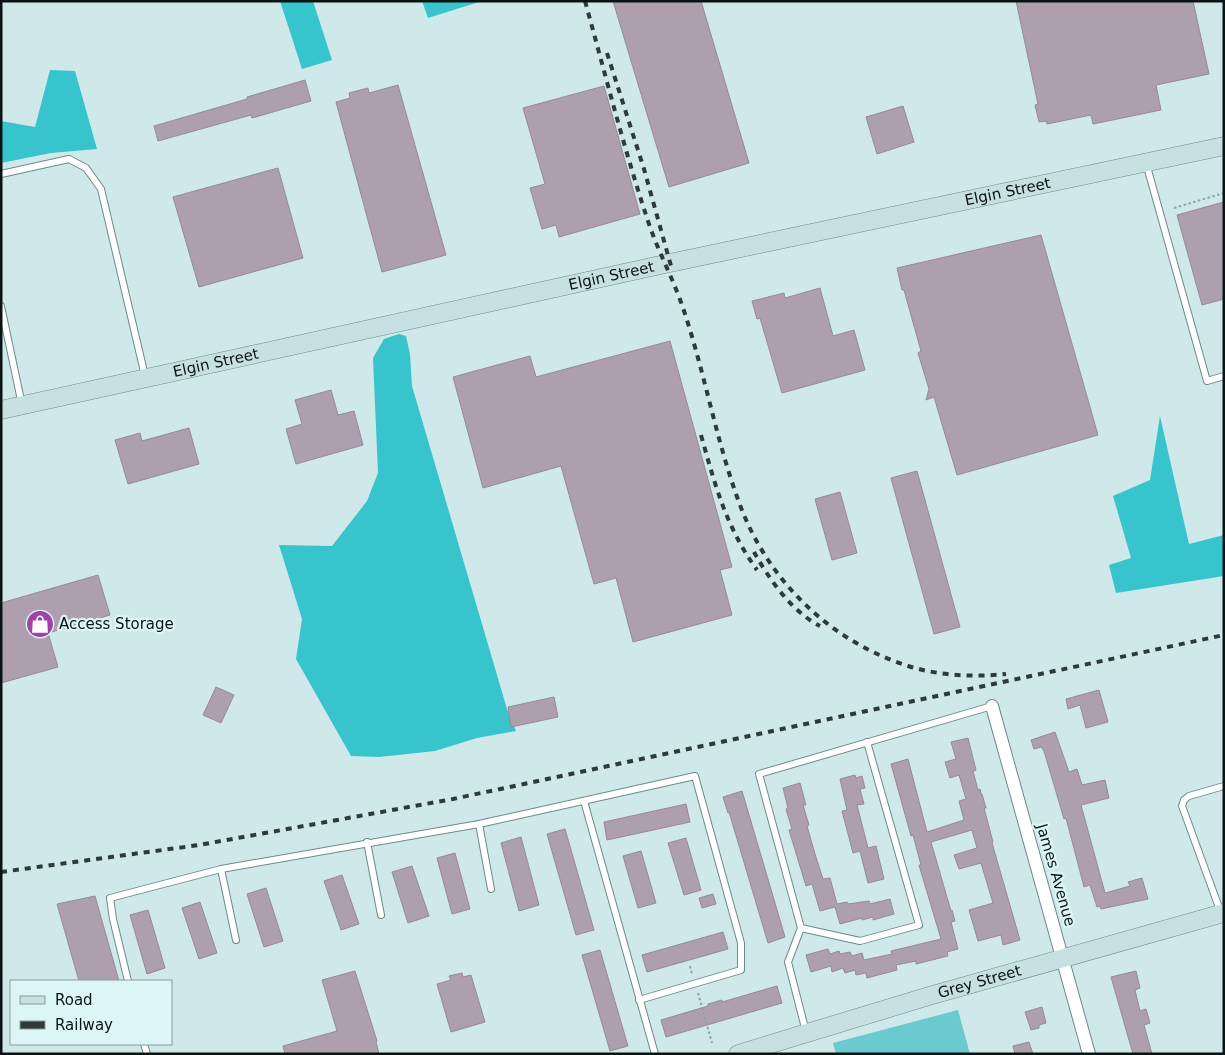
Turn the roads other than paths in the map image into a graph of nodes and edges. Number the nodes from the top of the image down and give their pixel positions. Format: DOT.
graph roads {
  1 [pos="1224,146"];
  2 [pos="1146,163"];
  3 [pos="1,174"];
  4 [pos="1,306"];
  5 [pos="1224,376"];
  6 [pos="146,378"];
  7 [pos="22,406"];
  8 [pos="1,410"];
  9 [pos="992,706"];
  10 [pos="867,742"];
  11 [pos="1224,786"];
  12 [pos="584,800"];
  13 [pos="479,824"];
  14 [pos="367,842"];
  15 [pos="220,869"];
  16 [pos="490,889"];
  17 [pos="1223,914"];
  18 [pos="381,915"];
  19 [pos="801,928"];
  20 [pos="236,940"];
  21 [pos="1063,959"];
  22 [pos="128,980"];
  23 [pos="639,1000"];
  24 [pos="807,1033"];
  25 [pos="655,1054"];
  26 [pos="738,1054"];
  27 [pos="1089,1054"];
  1 -- 2 [label="main road, Elgin Street"];
  2 -- 5 [label="lane"];
  2 -- 6 [label="main road, Elgin Street"];
  3 -- 6 [label="lane"];
  4 -- 7 [label="lane"];
  6 -- 7 [label="main road, Elgin Street"];
  7 -- 8 [label="main road, Elgin Street"];
  9 -- 10 [label="lane"];
  9 -- 21 [label="street, James Avenue"];
  10 -- 19 [label="lane"];
  10 -- 19 [label="lane"];
  11 -- 17 [label="lane"];
  12 -- 13 [label="lane"];
  12 -- 23 [label="lane"];
  12 -- 23 [label="lane"];
  13 -- 14 [label="lane"];
  13 -- 16 [label="lane"];
  14 -- 15 [label="lane"];
  14 -- 18 [label="lane"];
  15 -- 20 [label="lane"];
  15 -- 22 [label="lane"];
  17 -- 21 [label="main road, Grey Street"];
  19 -- 24 [label="lane"];
  21 -- 24 [label="main road, Grey Street"];
  21 -- 27 [label="street, James Avenue"];
  23 -- 25 [label="lane"];
  24 -- 26 [label="main road, Grey Street"];
}
